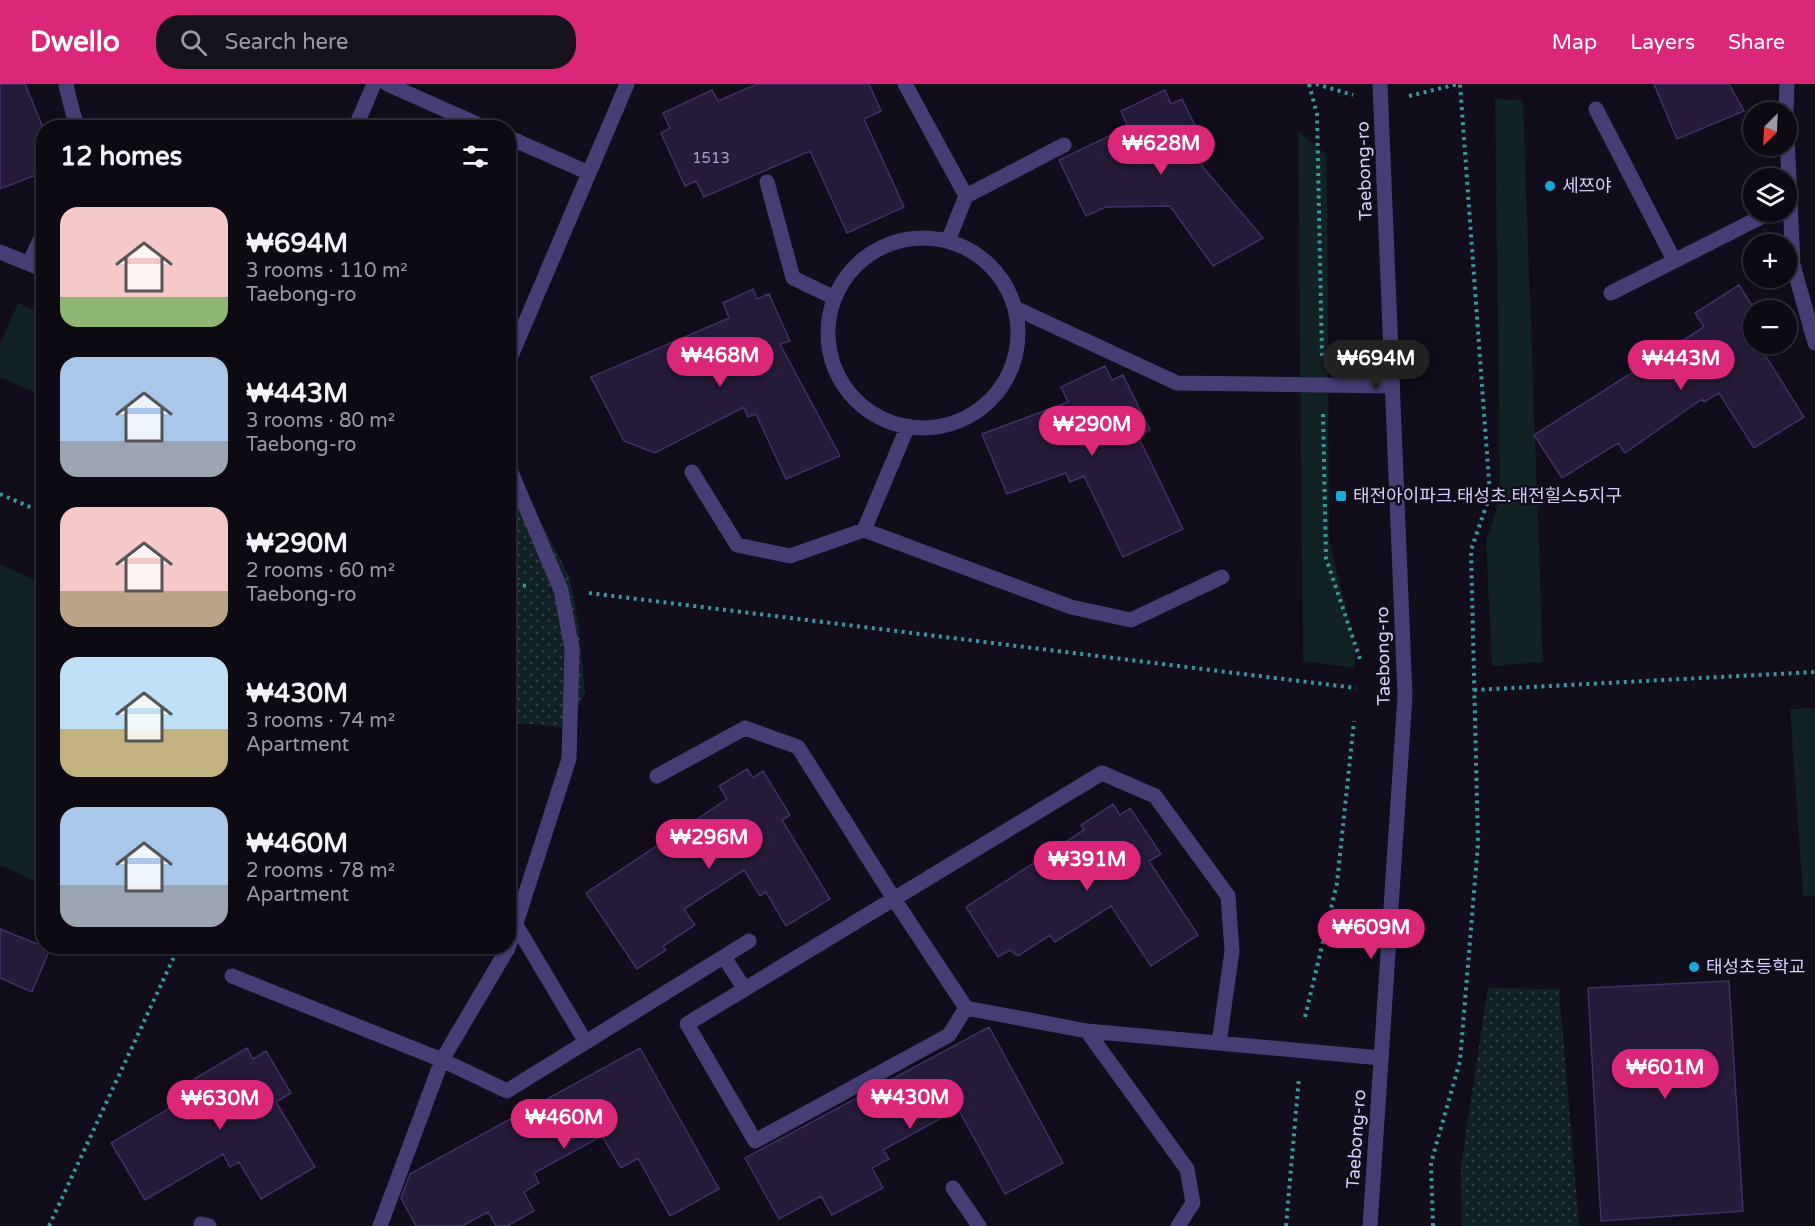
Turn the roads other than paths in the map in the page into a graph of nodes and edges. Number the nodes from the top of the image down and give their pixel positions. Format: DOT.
graph roads {
  1 [pos="67,84"];
  2 [pos="374,84"];
  3 [pos="387,84"];
  4 [pos="627,84"];
  5 [pos="905,84"];
  6 [pos="1380,84"];
  7 [pos="1787,84"];
  8 [pos="1786,102"];
  9 [pos="1596,109"];
  10 [pos="75,120"];
  11 [pos="358,120"];
  12 [pos="468,120"];
  13 [pos="516,141"];
  14 [pos="1064,145"];
  15 [pos="589,173"];
  16 [pos="766,182"];
  17 [pos="966,196"];
  18 [pos="1750,222"];
  19 [pos="1790,222"];
  20 [pos="948,241"];
  21 [pos="36,249"];
  22 [pos="0,252"];
  23 [pos="1674,260"];
  24 [pos="29,263"];
  25 [pos="36,266"];
  26 [pos="1611,293"];
  27 [pos="835,298"];
  28 [pos="1015,308"];
  29 [pos="1815,343"];
  30 [pos="516,344"];
  31 [pos="1392,386"];
  32 [pos="908,426"];
  33 [pos="692,472"];
  34 [pos="516,484"];
  35 [pos="864,530"];
  36 [pos="1222,577"];
  37 [pos="657,776"];
  38 [pos="894,899"];
  39 [pos="516,908"];
  40 [pos="516,926"];
  41 [pos="749,941"];
  42 [pos="504,954"];
  43 [pos="724,957"];
  44 [pos="232,976"];
  45 [pos="744,988"];
  46 [pos="966,1008"];
  47 [pos="1087,1031"];
  48 [pos="585,1041"];
  49 [pos="1220,1043"];
  50 [pos="1381,1058"];
  51 [pos="442,1060"];
  52 [pos="953,1188"];
  53 [pos="380,1226"];
  54 [pos="979,1226"];
  55 [pos="1178,1226"];
  56 [pos="1370,1226"];
  1 -- 10 [label="street"];
  2 -- 11 [label="street"];
  3 -- 12 [label="street"];
  4 -- 15 [label="street"];
  5 -- 17 [label="street"];
  6 -- 31 [label="street, Taebong-ro"];
  7 -- 8 [label="street"];
  9 -- 23 [label="street"];
  13 -- 15 [label="street"];
  14 -- 17 [label="street"];
  15 -- 30 [label="street"];
  16 -- 27 [label="street"];
  17 -- 20 [label="street"];
  18 -- 23 [label="street"];
  19 -- 29 [label="street"];
  20 -- 27 [label="street"];
  20 -- 28 [label="street"];
  21 -- 24 [label="street"];
  22 -- 24 [label="street"];
  23 -- 26 [label="street"];
  24 -- 25 [label="street"];
  27 -- 32 [label="street"];
  28 -- 31 [label="street"];
  28 -- 32 [label="street"];
  31 -- 50 [label="street, Taebong-ro"];
  32 -- 35 [label="street"];
  33 -- 35 [label="street"];
  34 -- 39 [label="street"];
  35 -- 36 [label="street"];
  37 -- 38 [label="street"];
  38 -- 45 [label="street"];
  38 -- 46 [label="street"];
  38 -- 49 [label="street"];
  40 -- 48 [label="street"];
  41 -- 43 [label="street"];
  42 -- 51 [label="street"];
  43 -- 45 [label="street"];
  43 -- 48 [label="street"];
  44 -- 51 [label="street"];
  45 -- 46 [label="street"];
  46 -- 47 [label="street"];
  47 -- 49 [label="street"];
  47 -- 55 [label="street"];
  48 -- 51 [label="street"];
  49 -- 50 [label="street"];
  50 -- 56 [label="street, Taebong-ro"];
  51 -- 53 [label="street"];
  52 -- 54 [label="street"];
}
